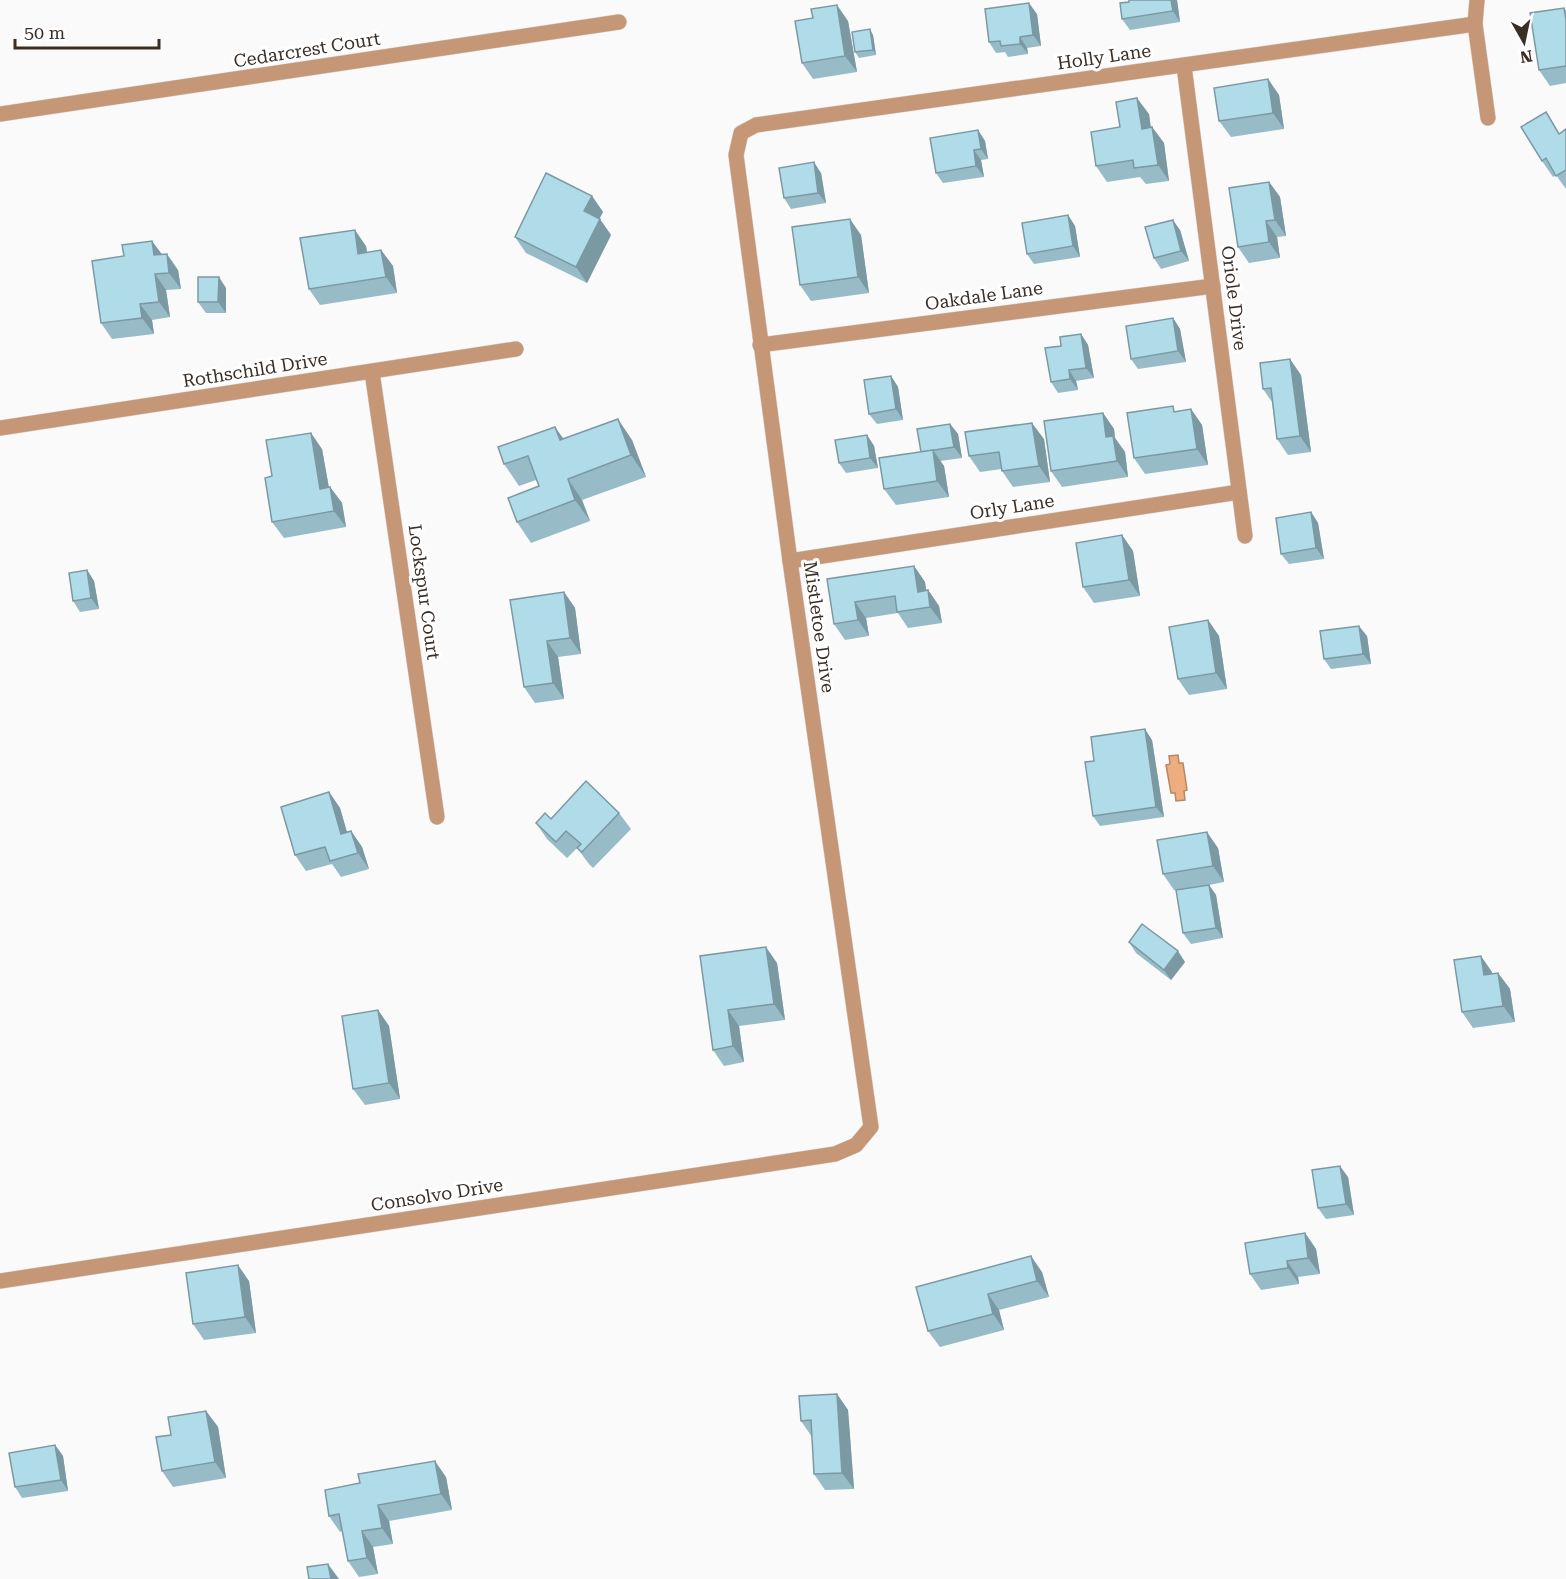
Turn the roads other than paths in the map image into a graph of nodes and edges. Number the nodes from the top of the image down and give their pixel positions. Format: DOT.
graph roads {
  1 [pos="1477,0"];
  2 [pos="619,22"];
  3 [pos="1475,24"];
  4 [pos="1184,66"];
  5 [pos="0,114"];
  6 [pos="1488,118"];
  7 [pos="741,133"];
  8 [pos="1213,286"];
  9 [pos="760,345"];
  10 [pos="516,350"];
  11 [pos="372,372"];
  12 [pos="0,428"];
  13 [pos="1239,492"];
  14 [pos="1245,536"];
  15 [pos="790,561"];
  16 [pos="437,818"];
  17 [pos="871,1127"];
  18 [pos="0,1281"];
  1 -- 3 [label="street"];
  2 -- 5 [label="street, Cedarcrest Court"];
  3 -- 4 [label="street, Holly Lane"];
  3 -- 6 [label="street"];
  4 -- 7 [label="street, Holly Lane"];
  4 -- 8 [label="street, Oriole Drive"];
  7 -- 9 [label="street, Mistletoe Drive"];
  8 -- 9 [label="street, Oakdale Lane"];
  8 -- 13 [label="street, Oriole Drive"];
  9 -- 15 [label="street, Mistletoe Drive"];
  10 -- 11 [label="street, Rothschild Drive"];
  11 -- 12 [label="street, Rothschild Drive"];
  11 -- 16 [label="street, Lockspur Court"];
  13 -- 14 [label="street, Oriole Drive"];
  13 -- 15 [label="street, Orly Lane"];
  15 -- 17 [label="street, Mistletoe Drive"];
  17 -- 18 [label="street, Consolvo Drive"];
}
